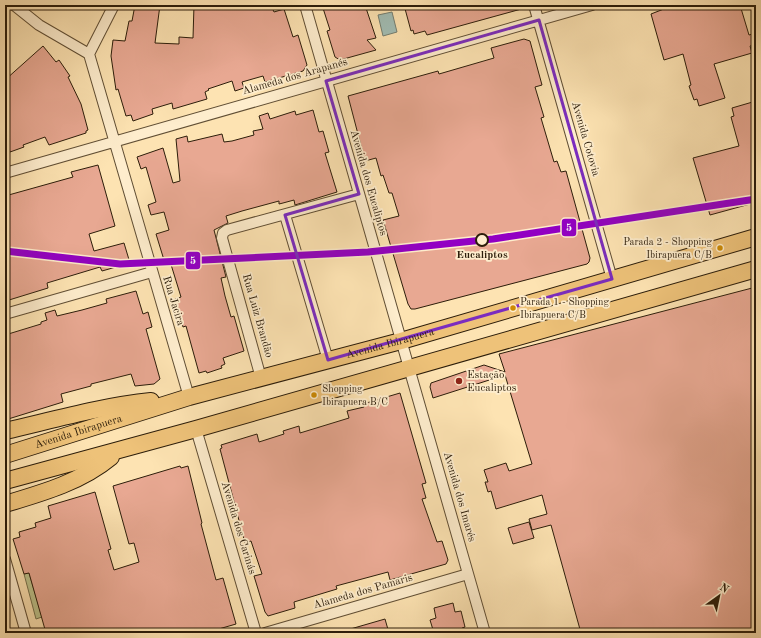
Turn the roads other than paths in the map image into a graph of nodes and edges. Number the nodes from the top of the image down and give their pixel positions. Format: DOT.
graph roads {
  1 [pos="14,5"];
  2 [pos="114,5"];
  3 [pos="304,5"];
  4 [pos="534,5"];
  5 [pos="592,5"];
  6 [pos="539,20"];
  7 [pos="89,54"];
  8 [pos="326,81"];
  9 [pos="115,142"];
  10 [pos="5,173"];
  11 [pos="359,194"];
  12 [pos="285,215"];
  13 [pos="756,237"];
  14 [pos="756,269"];
  15 [pos="152,272"];
  16 [pos="612,279"];
  17 [pos="5,314"];
  18 [pos="401,341"];
  19 [pos="328,360"];
  20 [pos="409,368"];
  21 [pos="262,378"];
  22 [pos="189,397"];
  23 [pos="196,429"];
  24 [pos="5,431"];
  25 [pos="117,452"];
  26 [pos="5,455"];
  27 [pos="5,481"];
  28 [pos="5,504"];
  29 [pos="5,559"];
  30 [pos="468,574"];
  31 [pos="26,633"];
  32 [pos="256,633"];
  33 [pos="265,633"];
  34 [pos="485,633"];
  1 -- 7 [label="street"];
  2 -- 7 [label="street"];
  3 -- 8 [label="street, Avenida dos Eucaliptos"];
  4 -- 6 [label="street, Avenida Cotovia"];
  5 -- 6 [label="street, Alameda dos Arapanés"];
  6 -- 8 [label="street, Alameda dos Arapanés"];
  6 -- 16 [label="street, Avenida Cotovia"];
  7 -- 9 [label="street, Rua Jacira"];
  8 -- 9 [label="street, Alameda dos Arapanés"];
  8 -- 11 [label="street, Avenida dos Eucaliptos"];
  9 -- 10 [label="street, Alameda dos Arapanés"];
  9 -- 15 [label="street, Rua Jacira"];
  11 -- 12 [label="street"];
  11 -- 18 [label="street, Avenida dos Eucaliptos"];
  12 -- 19 [label="street"];
  12 -- 21 [label="street, Rua Luiz Brandão"];
  13 -- 16 [label="main road, Avenida Ibirapuera"];
  14 -- 20 [label="main road"];
  15 -- 17 [label="street"];
  15 -- 22 [label="street, Rua Jacira"];
  16 -- 18 [label="main road, Avenida Ibirapuera"];
  18 -- 19 [label="main road, Avenida Ibirapuera"];
  18 -- 20 [label="street, Avenida dos Eucaliptos"];
  19 -- 21 [label="main road, Avenida Ibirapuera"];
  20 -- 23 [label="main road"];
  20 -- 30 [label="street, Avenida dos Imarés"];
  21 -- 22 [label="main road, Avenida Ibirapuera"];
  22 -- 24 [label="main road"];
  22 -- 26 [label="main road, Avenida Ibirapuera"];
  23 -- 25 [label="main road"];
  23 -- 32 [label="street, Avenida dos Carinás"];
  25 -- 27 [label="main road"];
  25 -- 28 [label="main road"];
  29 -- 31 [label="street"];
  30 -- 33 [label="street, Alameda dos Pamaris"];
  30 -- 34 [label="street, Avenida dos Imarés"];
}
